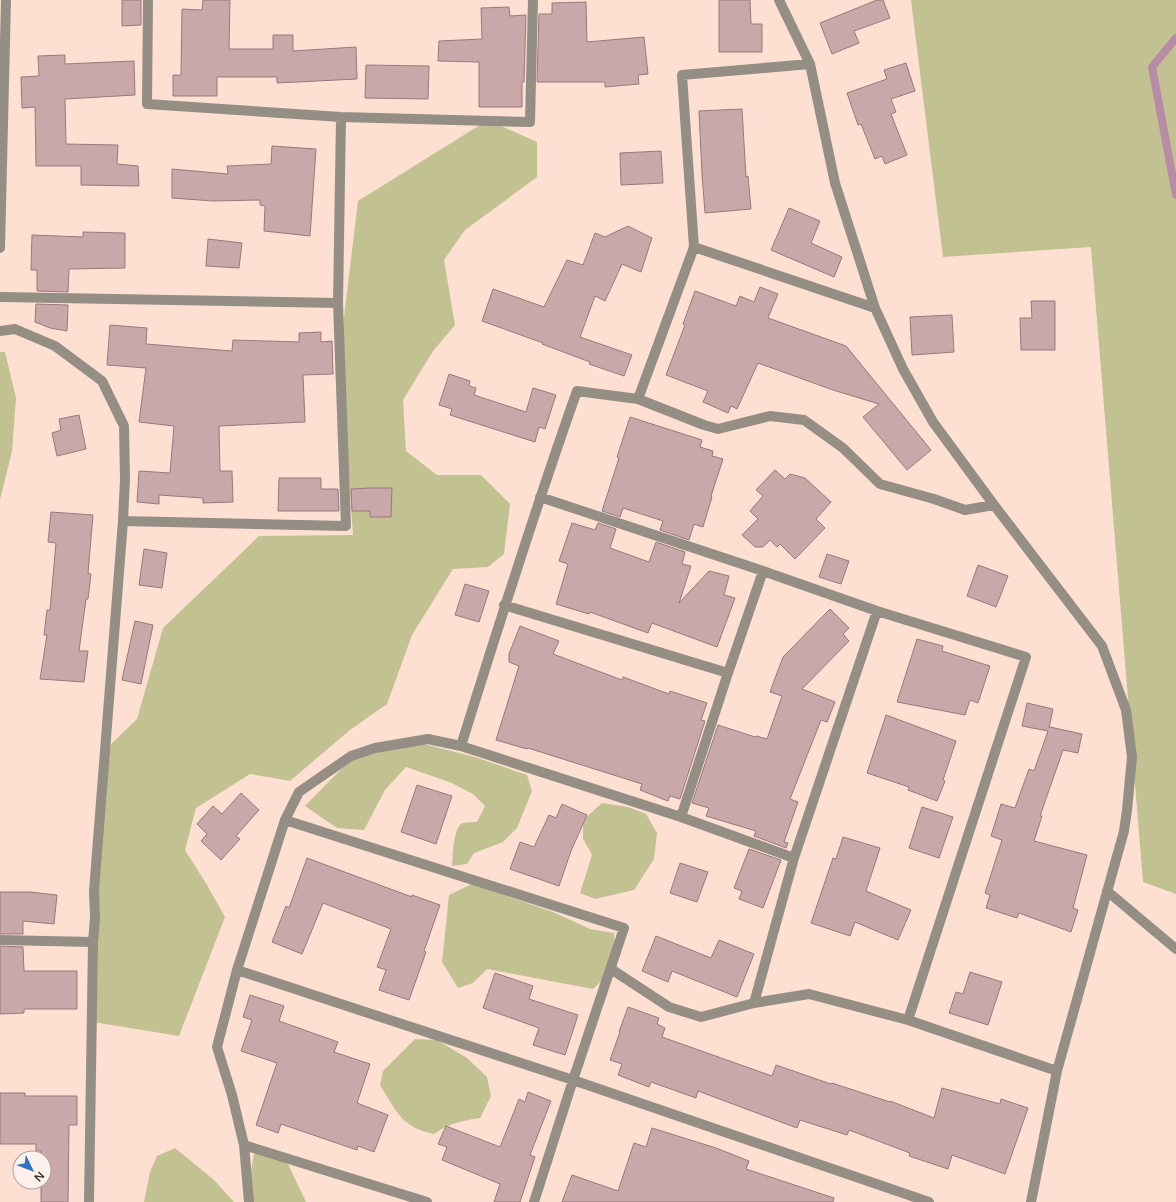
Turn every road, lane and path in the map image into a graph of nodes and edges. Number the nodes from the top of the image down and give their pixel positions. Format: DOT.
graph roads {
  1 [pos="6,0"];
  2 [pos="148,0"];
  3 [pos="533,0"];
  4 [pos="779,0"];
  5 [pos="810,64"];
  6 [pos="341,118"];
  7 [pos="694,247"];
  8 [pos="0,248"];
  9 [pos="0,298"];
  10 [pos="338,303"];
  11 [pos="875,308"];
  12 [pos="0,331"];
  13 [pos="638,399"];
  14 [pos="540,497"];
  15 [pos="994,505"];
  16 [pos="123,520"];
  17 [pos="763,571"];
  18 [pos="504,605"];
  19 [pos="878,611"];
  20 [pos="728,673"];
  21 [pos="461,746"];
  22 [pos="681,817"];
  23 [pos="285,820"];
  24 [pos="794,858"];
  25 [pos="1107,891"];
  26 [pos="0,940"];
  27 [pos="93,942"];
  28 [pos="1176,949"];
  29 [pos="611,969"];
  30 [pos="237,970"];
  31 [pos="754,1003"];
  32 [pos="908,1020"];
  33 [pos="1057,1071"];
  34 [pos="573,1080"];
  35 [pos="244,1144"];
  36 [pos="90,1202"];
  37 [pos="249,1202"];
  38 [pos="427,1202"];
  39 [pos="534,1202"];
  40 [pos="929,1202"];
  41 [pos="1031,1202"];
  1 -- 8 [label="street"];
  2 -- 6 [label="street"];
  3 -- 6 [label="street"];
  4 -- 5 [label="street"];
  5 -- 7 [label="street"];
  5 -- 11 [label="street"];
  6 -- 10 [label="street"];
  7 -- 11 [label="street"];
  7 -- 13 [label="street"];
  9 -- 10 [label="street"];
  10 -- 16 [label="street"];
  11 -- 15 [label="street"];
  12 -- 16 [label="street"];
  13 -- 14 [label="street"];
  13 -- 15 [label="street"];
  14 -- 17 [label="street"];
  14 -- 18 [label="street"];
  15 -- 25 [label="street"];
  16 -- 27 [label="street"];
  17 -- 19 [label="street"];
  17 -- 20 [label="street"];
  18 -- 20 [label="street"];
  18 -- 21 [label="street"];
  19 -- 24 [label="street"];
  19 -- 32 [label="street"];
  20 -- 22 [label="street"];
  21 -- 22 [label="street"];
  21 -- 23 [label="street"];
  22 -- 24 [label="street"];
  23 -- 29 [label="street"];
  23 -- 30 [label="street"];
  24 -- 31 [label="street"];
  25 -- 28 [label="street"];
  25 -- 33 [label="street"];
  26 -- 27 [label="street"];
  27 -- 36 [label="street"];
  29 -- 31 [label="street"];
  29 -- 34 [label="street"];
  30 -- 34 [label="street"];
  30 -- 35 [label="street"];
  31 -- 32 [label="street"];
  32 -- 33 [label="street"];
  33 -- 41 [label="street"];
  34 -- 39 [label="street"];
  34 -- 40 [label="street"];
  35 -- 37 [label="street"];
  35 -- 38 [label="street"];
}
